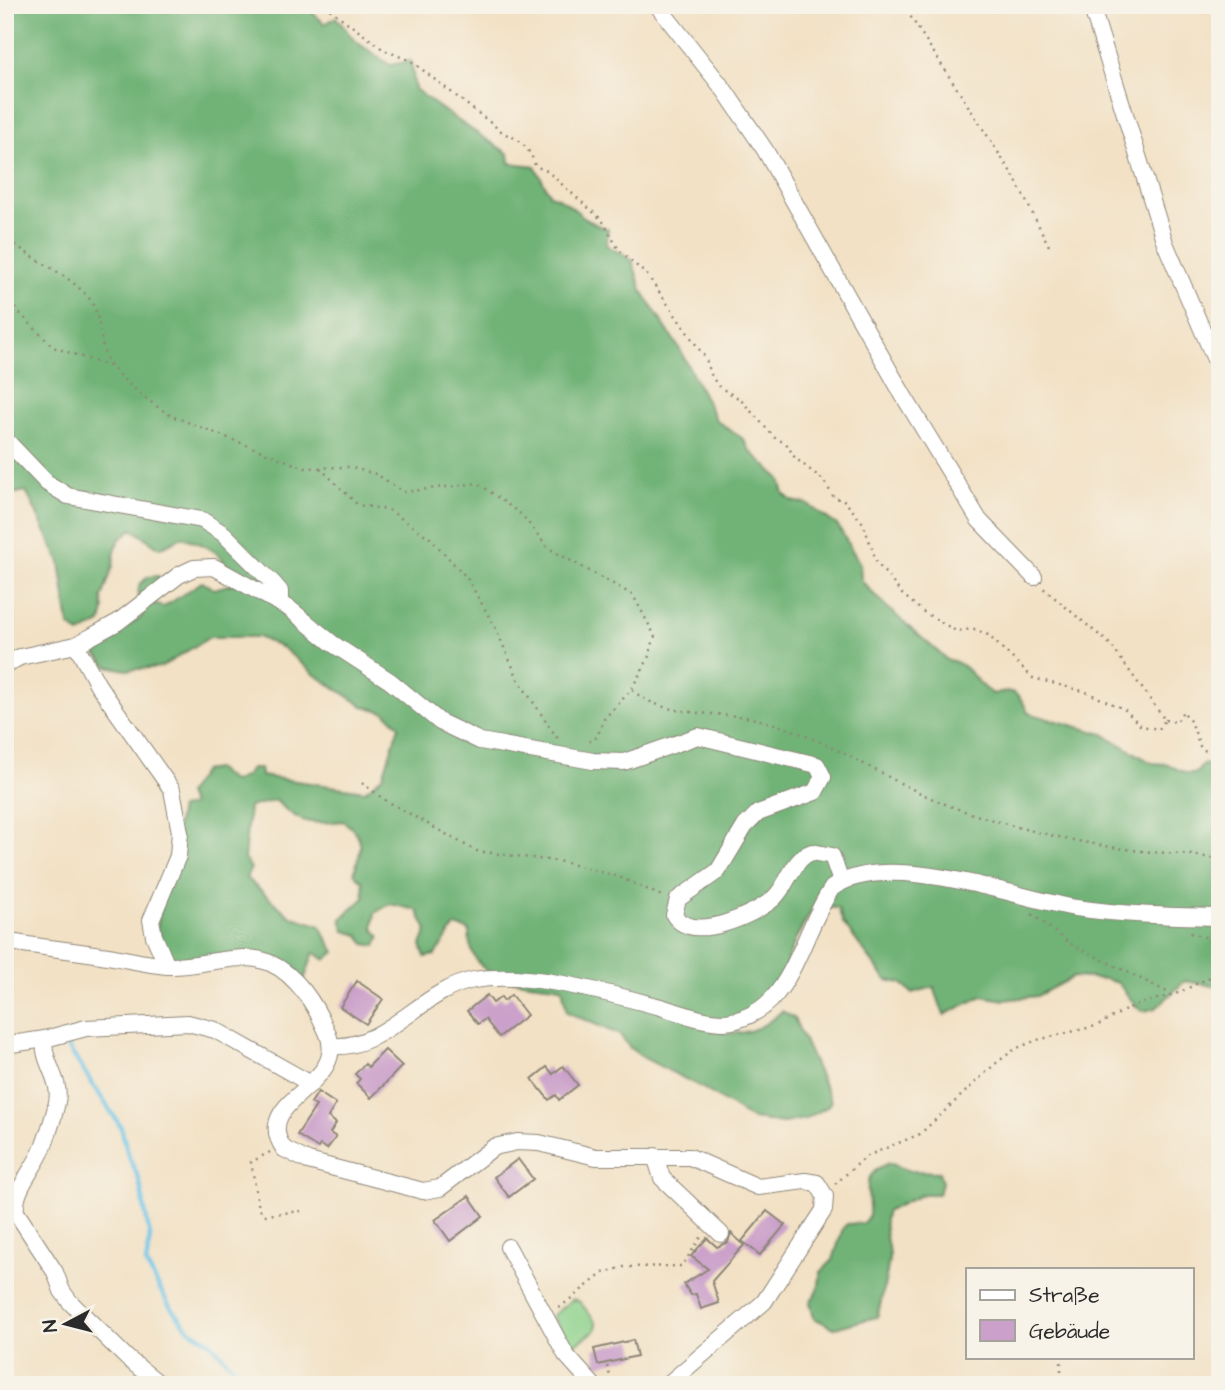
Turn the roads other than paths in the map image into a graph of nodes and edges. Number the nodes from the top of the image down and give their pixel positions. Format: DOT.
graph roads {
  1 [pos="657,5"];
  2 [pos="1091,5"];
  3 [pos="1220,372"];
  4 [pos="5,439"];
  5 [pos="1034,577"];
  6 [pos="280,602"];
  7 [pos="76,645"];
  8 [pos="5,665"];
  9 [pos="841,882"];
  10 [pos="1220,917"];
  11 [pos="5,941"];
  12 [pos="167,965"];
  13 [pos="45,1039"];
  14 [pos="5,1045"];
  15 [pos="332,1046"];
  16 [pos="311,1084"];
  17 [pos="655,1156"];
  18 [pos="716,1230"];
  19 [pos="508,1247"];
  20 [pos="161,1385"];
  21 [pos="593,1385"];
  22 [pos="667,1385"];
  1 -- 5 [label="street"];
  2 -- 3 [label="street"];
  4 -- 6 [label="street"];
  6 -- 7 [label="street"];
  6 -- 9 [label="street"];
  7 -- 8 [label="street"];
  7 -- 12 [label="street"];
  9 -- 10 [label="street"];
  9 -- 15 [label="street"];
  11 -- 12 [label="street"];
  12 -- 15 [label="street"];
  13 -- 14 [label="street"];
  13 -- 16 [label="street"];
  13 -- 20 [label="street"];
  15 -- 16 [label="street"];
  16 -- 17 [label="street"];
  17 -- 18 [label="street"];
  17 -- 22 [label="street"];
  19 -- 21 [label="street"];
}
